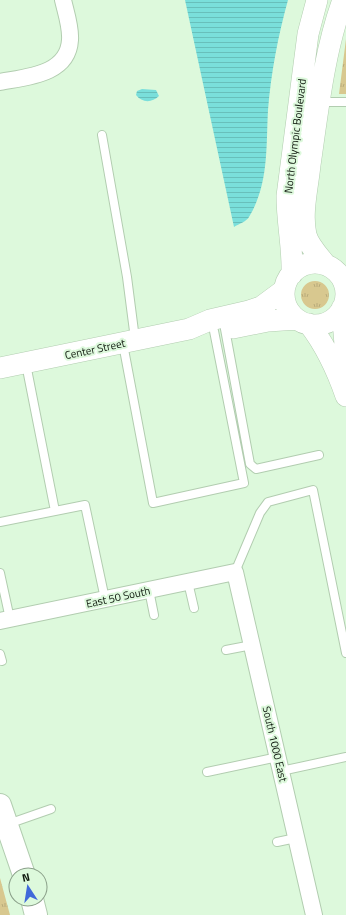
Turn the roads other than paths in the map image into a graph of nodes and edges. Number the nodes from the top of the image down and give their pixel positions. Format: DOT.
graph roads {
  1 [pos="63,0"];
  2 [pos="317,0"];
  3 [pos="343,0"];
  4 [pos="0,82"];
  5 [pos="309,101"];
  6 [pos="346,102"];
  7 [pos="102,135"];
  8 [pos="335,270"];
  9 [pos="288,282"];
  10 [pos="344,307"];
  11 [pos="303,322"];
  12 [pos="189,329"];
  13 [pos="219,330"];
  14 [pos="129,341"];
  15 [pos="346,357"];
  16 [pos="26,363"];
  17 [pos="0,368"];
  18 [pos="346,396"];
  19 [pos="320,456"];
  20 [pos="55,511"];
  21 [pos="0,522"];
  22 [pos="235,572"];
  23 [pos="0,573"];
  24 [pos="188,582"];
  25 [pos="149,590"];
  26 [pos="105,599"];
  27 [pos="194,608"];
  28 [pos="154,615"];
  29 [pos="5,620"];
  30 [pos="252,644"];
  31 [pos="226,650"];
  32 [pos="346,653"];
  33 [pos="346,758"];
  34 [pos="280,764"];
  35 [pos="207,772"];
  36 [pos="51,809"];
  37 [pos="2,819"];
  38 [pos="296,838"];
  39 [pos="277,842"];
  40 [pos="21,867"];
  41 [pos="314,915"];
  1 -- 4 [label="street"];
  2 -- 5 [label="street, North Olympic Boulevard"];
  3 -- 5 [label="street, North Olympic Boulevard"];
  5 -- 6 [label="lane"];
  5 -- 8 [label="street, North Olympic Boulevard"];
  5 -- 9 [label="street, North Olympic Boulevard"];
  7 -- 14 [label="lane"];
  8 -- 9 [label="street"];
  8 -- 10 [label="street"];
  9 -- 11 [label="street"];
  9 -- 12 [label="street, Center Street"];
  10 -- 11 [label="street"];
  10 -- 15 [label="street"];
  11 -- 13 [label="street, Center Street"];
  11 -- 18 [label="street"];
  12 -- 13 [label="street, Center Street"];
  12 -- 14 [label="street, Center Street"];
  13 -- 14 [label="lane"];
  13 -- 19 [label="lane"];
  14 -- 16 [label="street, Center Street"];
  16 -- 17 [label="street, Center Street"];
  16 -- 20 [label="lane"];
  20 -- 21 [label="lane"];
  20 -- 26 [label="lane"];
  22 -- 24 [label="street, East 50 South"];
  22 -- 30 [label="street, South 1000 East"];
  22 -- 32 [label="lane"];
  23 -- 29 [label="lane"];
  24 -- 25 [label="street, East 50 South"];
  24 -- 27 [label="lane"];
  25 -- 26 [label="street, East 50 South"];
  25 -- 28 [label="lane"];
  26 -- 29 [label="street, East 50 South"];
  30 -- 31 [label="lane"];
  30 -- 34 [label="street, South 1000 East"];
  33 -- 34 [label="lane"];
  34 -- 35 [label="lane"];
  34 -- 38 [label="street, South 1000 East"];
  36 -- 37 [label="lane"];
  37 -- 40 [label="main road"];
  38 -- 39 [label="lane"];
  38 -- 41 [label="street, South 1000 East"];
}
